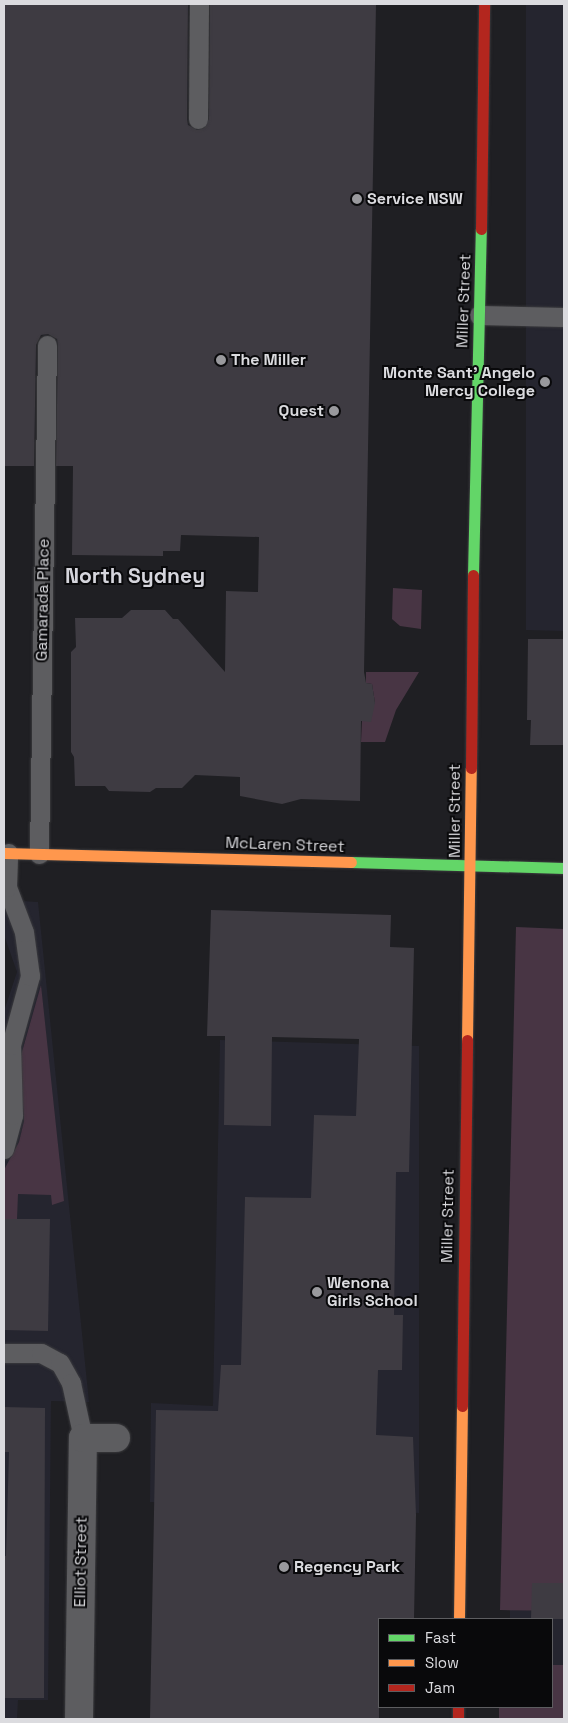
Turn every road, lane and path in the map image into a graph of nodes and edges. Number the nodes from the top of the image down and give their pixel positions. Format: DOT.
graph roads {
  1 [pos="199,4"];
  2 [pos="484,4"];
  3 [pos="198,119"];
  4 [pos="480,315"];
  5 [pos="564,318"];
  6 [pos="47,346"];
  7 [pos="6,853"];
  8 [pos="39,854"];
  9 [pos="471,867"];
  10 [pos="564,868"];
  11 [pos="4,1149"];
  12 [pos="4,1353"];
  13 [pos="83,1438"];
  14 [pos="116,1438"];
  15 [pos="459,1618"];
  16 [pos="79,1719"];
  1 -- 3 [label="lane"];
  2 -- 4 [label="main road, Miller Street"];
  4 -- 5 [label="lane"];
  4 -- 9 [label="main road, Miller Street"];
  6 -- 8 [label="lane, Gamarada Place"];
  7 -- 8 [label="main road, McLaren Street"];
  7 -- 11 [label="lane"];
  8 -- 9 [label="main road, McLaren Street"];
  9 -- 10 [label="main road, McLaren Street"];
  9 -- 15 [label="main road, Miller Street"];
  12 -- 13 [label="lane"];
  13 -- 14 [label="street"];
  13 -- 16 [label="street, Elliot Street"];
}
